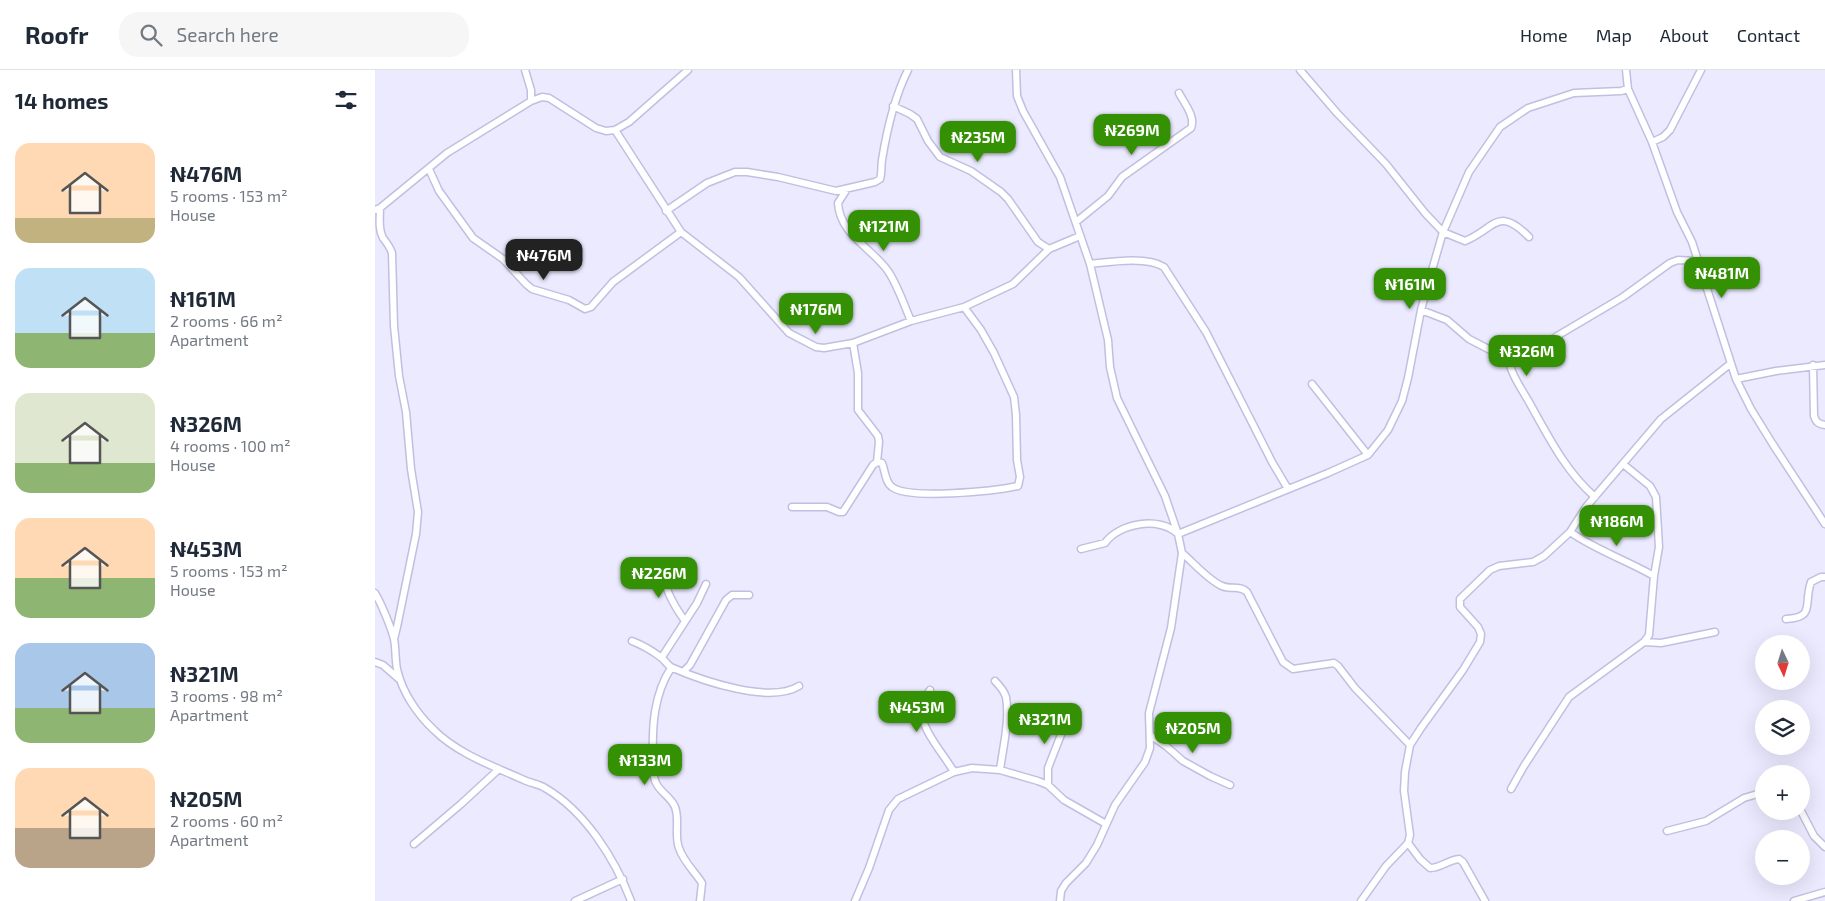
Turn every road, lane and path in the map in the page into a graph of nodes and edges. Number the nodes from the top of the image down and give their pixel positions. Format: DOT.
graph roads {
  1 [pos="525,70"];
  2 [pos="688,70"];
  3 [pos="1016,70"];
  4 [pos="1300,70"];
  5 [pos="1625,70"];
  6 [pos="1701,70"];
  7 [pos="906,71"];
  8 [pos="1628,89"];
  9 [pos="1179,93"];
  10 [pos="531,101"];
  11 [pos="893,106"];
  12 [pos="615,130"];
  13 [pos="1652,142"];
  14 [pos="429,169"];
  15 [pos="849,187"];
  16 [pos="377,209"];
  17 [pos="666,211"];
  18 [pos="1076,222"];
  19 [pos="681,232"];
  20 [pos="1443,232"];
  21 [pos="1080,236"];
  22 [pos="1529,237"];
  23 [pos="1049,249"];
  24 [pos="1697,260"];
  25 [pos="1090,264"];
  26 [pos="964,307"];
  27 [pos="1421,310"];
  28 [pos="911,321"];
  29 [pos="853,343"];
  30 [pos="1508,358"];
  31 [pos="1730,364"];
  32 [pos="1813,365"];
  33 [pos="1825,365"];
  34 [pos="1736,379"];
  35 [pos="1312,384"];
  36 [pos="1825,425"];
  37 [pos="1368,455"];
  38 [pos="877,462"];
  39 [pos="1623,464"];
  40 [pos="1288,490"];
  41 [pos="1595,497"];
  42 [pos="792,507"];
  43 [pos="1825,524"];
  44 [pos="1570,532"];
  45 [pos="1178,534"];
  46 [pos="1081,549"];
  47 [pos="1182,553"];
  48 [pos="661,565"];
  49 [pos="1654,576"];
  50 [pos="1825,577"];
  51 [pos="706,584"];
  52 [pos="375,593"];
  53 [pos="749,595"];
  54 [pos="1786,619"];
  55 [pos="685,621"];
  56 [pos="1715,632"];
  57 [pos="393,639"];
  58 [pos="632,641"];
  59 [pos="1644,642"];
  60 [pos="662,657"];
  61 [pos="375,662"];
  62 [pos="671,668"];
  63 [pos="683,672"];
  64 [pos="400,680"];
  65 [pos="995,681"];
  66 [pos="799,686"];
  67 [pos="930,690"];
  68 [pos="1071,709"];
  69 [pos="1150,735"];
  70 [pos="1410,745"];
  71 [pos="499,769"];
  72 [pos="1000,770"];
  73 [pos="954,772"];
  74 [pos="1048,785"];
  75 [pos="1230,785"];
  76 [pos="1511,790"];
  77 [pos="1755,795"];
  78 [pos="1806,820"];
  79 [pos="1106,824"];
  80 [pos="1667,831"];
  81 [pos="1408,843"];
  82 [pos="414,844"];
  83 [pos="1825,847"];
  84 [pos="623,879"];
  85 [pos="1825,892"];
  86 [pos="575,901"];
  87 [pos="631,901"];
  88 [pos="700,901"];
  89 [pos="855,901"];
  90 [pos="1060,901"];
  91 [pos="1361,901"];
  92 [pos="1485,901"];
  93 [pos="1794,901"];
  1 -- 10 [label="street"];
  2 -- 12 [label="street"];
  3 -- 18 [label="street"];
  4 -- 20 [label="street"];
  5 -- 8 [label="street"];
  6 -- 13 [label="street"];
  7 -- 11 [label="street"];
  8 -- 13 [label="street"];
  8 -- 20 [label="street"];
  9 -- 18 [label="street"];
  10 -- 12 [label="street"];
  10 -- 14 [label="street"];
  11 -- 15 [label="street"];
  11 -- 23 [label="street"];
  12 -- 17 [label="street"];
  13 -- 24 [label="street"];
  14 -- 16 [label="street"];
  14 -- 19 [label="street"];
  15 -- 17 [label="street"];
  15 -- 28 [label="street"];
  16 -- 57 [label="street"];
  17 -- 19 [label="street"];
  18 -- 21 [label="street"];
  19 -- 29 [label="street"];
  20 -- 22 [label="street"];
  20 -- 27 [label="street"];
  21 -- 23 [label="street"];
  21 -- 25 [label="street"];
  23 -- 26 [label="street"];
  24 -- 30 [label="street"];
  24 -- 31 [label="street"];
  25 -- 40 [label="street"];
  25 -- 45 [label="street"];
  26 -- 28 [label="street"];
  26 -- 38 [label="street"];
  27 -- 30 [label="street"];
  27 -- 37 [label="street"];
  28 -- 29 [label="street"];
  29 -- 38 [label="street"];
  30 -- 41 [label="street"];
  31 -- 34 [label="street"];
  31 -- 39 [label="street"];
  32 -- 33 [label="street"];
  32 -- 34 [label="street"];
  32 -- 36 [label="street"];
  34 -- 43 [label="street"];
  35 -- 37 [label="street"];
  37 -- 40 [label="street"];
  38 -- 42 [label="street"];
  39 -- 41 [label="street"];
  39 -- 49 [label="street"];
  40 -- 45 [label="street"];
  41 -- 44 [label="street"];
  44 -- 49 [label="street"];
  44 -- 70 [label="street"];
  45 -- 46 [label="street"];
  45 -- 47 [label="street"];
  47 -- 69 [label="street"];
  47 -- 70 [label="street"];
  48 -- 55 [label="street"];
  49 -- 59 [label="street"];
  50 -- 54 [label="street"];
  51 -- 55 [label="street"];
  52 -- 57 [label="street"];
  53 -- 63 [label="street"];
  55 -- 60 [label="street"];
  56 -- 59 [label="street"];
  57 -- 64 [label="street"];
  58 -- 60 [label="street"];
  59 -- 76 [label="street"];
  60 -- 62 [label="street"];
  61 -- 64 [label="street"];
  62 -- 63 [label="street"];
  62 -- 88 [label="street"];
  63 -- 66 [label="street"];
  64 -- 71 [label="street"];
  65 -- 72 [label="street"];
  67 -- 73 [label="street"];
  68 -- 74 [label="street"];
  69 -- 75 [label="street"];
  69 -- 79 [label="street"];
  70 -- 81 [label="street"];
  71 -- 82 [label="street"];
  71 -- 84 [label="street"];
  72 -- 73 [label="street"];
  72 -- 74 [label="street"];
  73 -- 89 [label="street"];
  74 -- 79 [label="street"];
  77 -- 80 [label="street"];
  78 -- 83 [label="street"];
  79 -- 90 [label="street"];
  81 -- 91 [label="street"];
  81 -- 92 [label="street"];
  84 -- 86 [label="street"];
  84 -- 87 [label="street"];
  85 -- 93 [label="street"];
}
